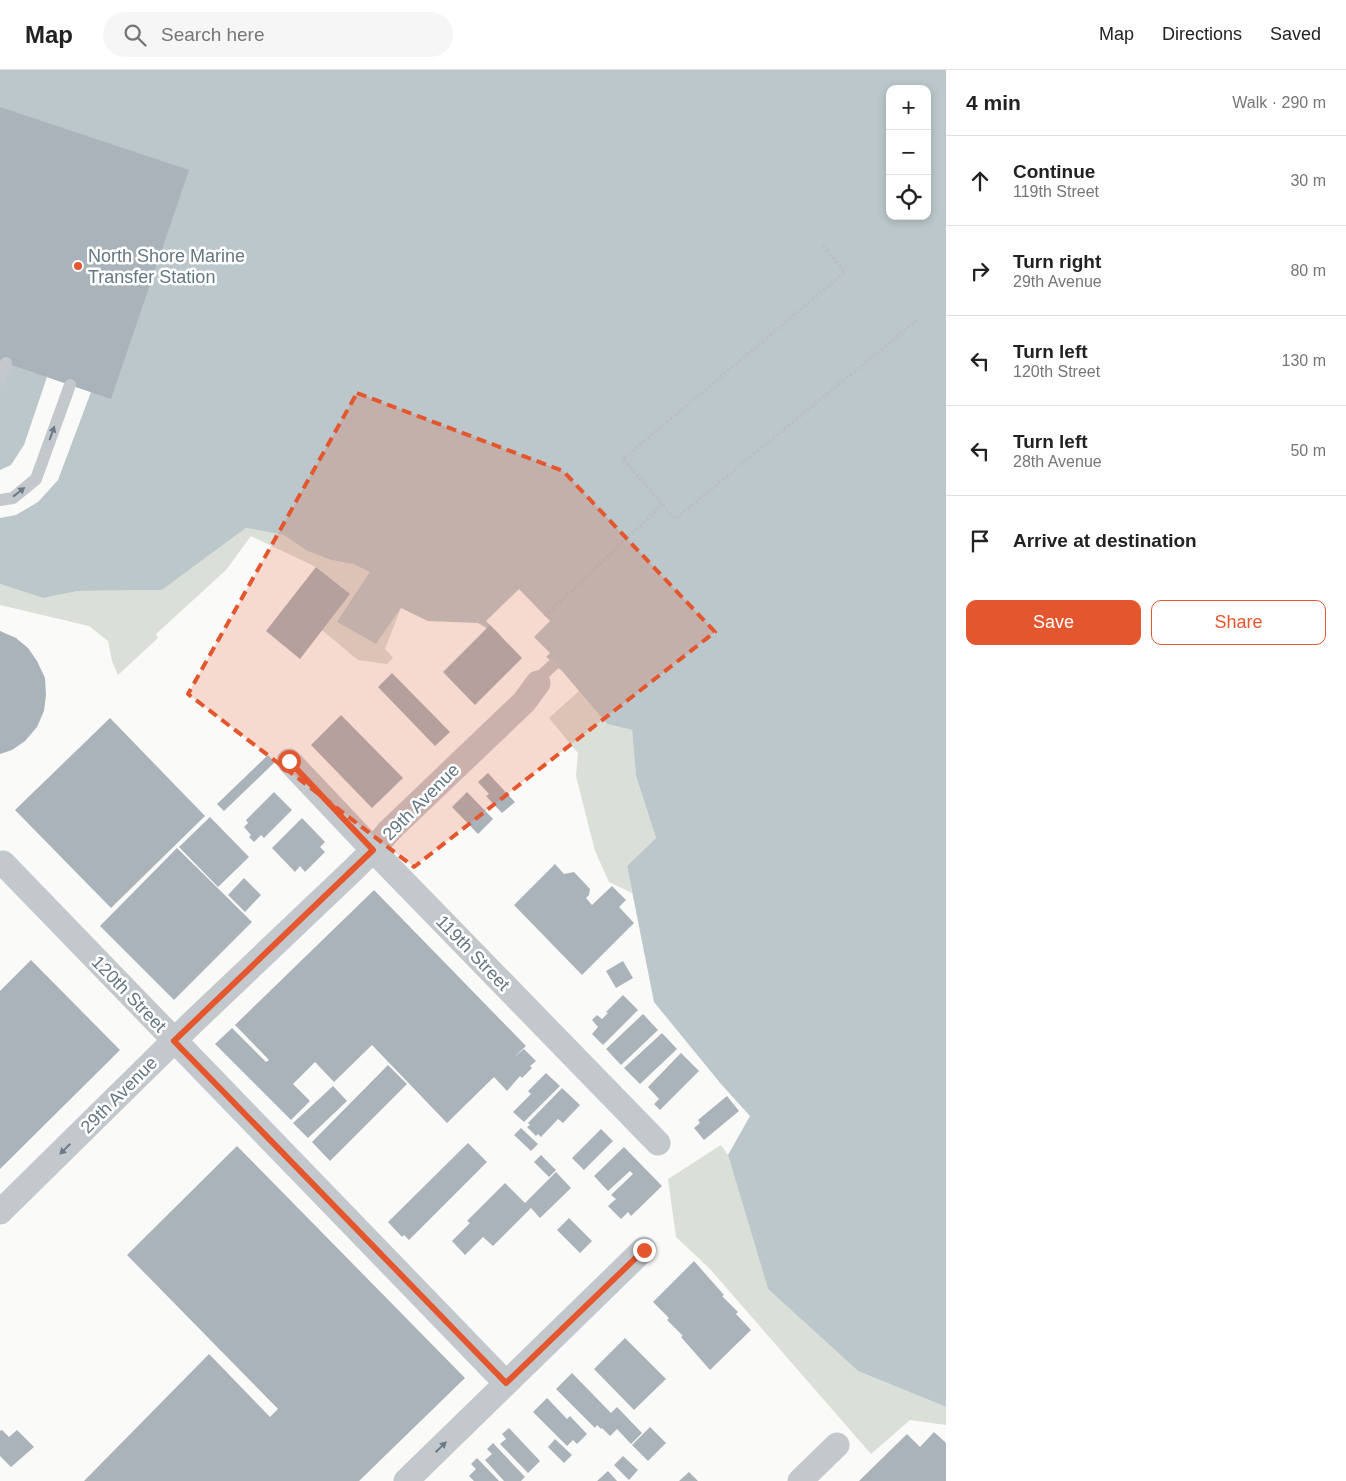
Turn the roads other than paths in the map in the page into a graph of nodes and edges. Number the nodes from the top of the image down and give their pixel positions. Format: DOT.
graph roads {
  1 [pos="6,363"];
  2 [pos="0,379"];
  3 [pos="70,385"];
  4 [pos="0,500"];
  5 [pos="545,674"];
  6 [pos="289,761"];
  7 [pos="373,850"];
  8 [pos="2,865"];
  9 [pos="174,1041"];
  10 [pos="658,1143"];
  11 [pos="0,1212"];
  12 [pos="644,1250"];
  13 [pos="506,1383"];
  14 [pos="837,1445"];
  15 [pos="406,1481"];
  16 [pos="800,1481"];
  1 -- 2 [label="lane"];
  4 -- 3 [label="lane, one-way"];
  5 -- 7 [label="street, 29th Avenue"];
  6 -- 7 [label="street, 119th Street"];
  7 -- 9 [label="street, 29th Avenue"];
  7 -- 10 [label="street, 119th Street"];
  8 -- 9 [label="street, 120th Street"];
  9 -- 11 [label="street, 29th Avenue, one-way"];
  9 -- 13 [label="street, 120th Street"];
  12 -- 13 [label="street"];
  15 -- 13 [label="street, one-way"];
  14 -- 16 [label="street"];
}
